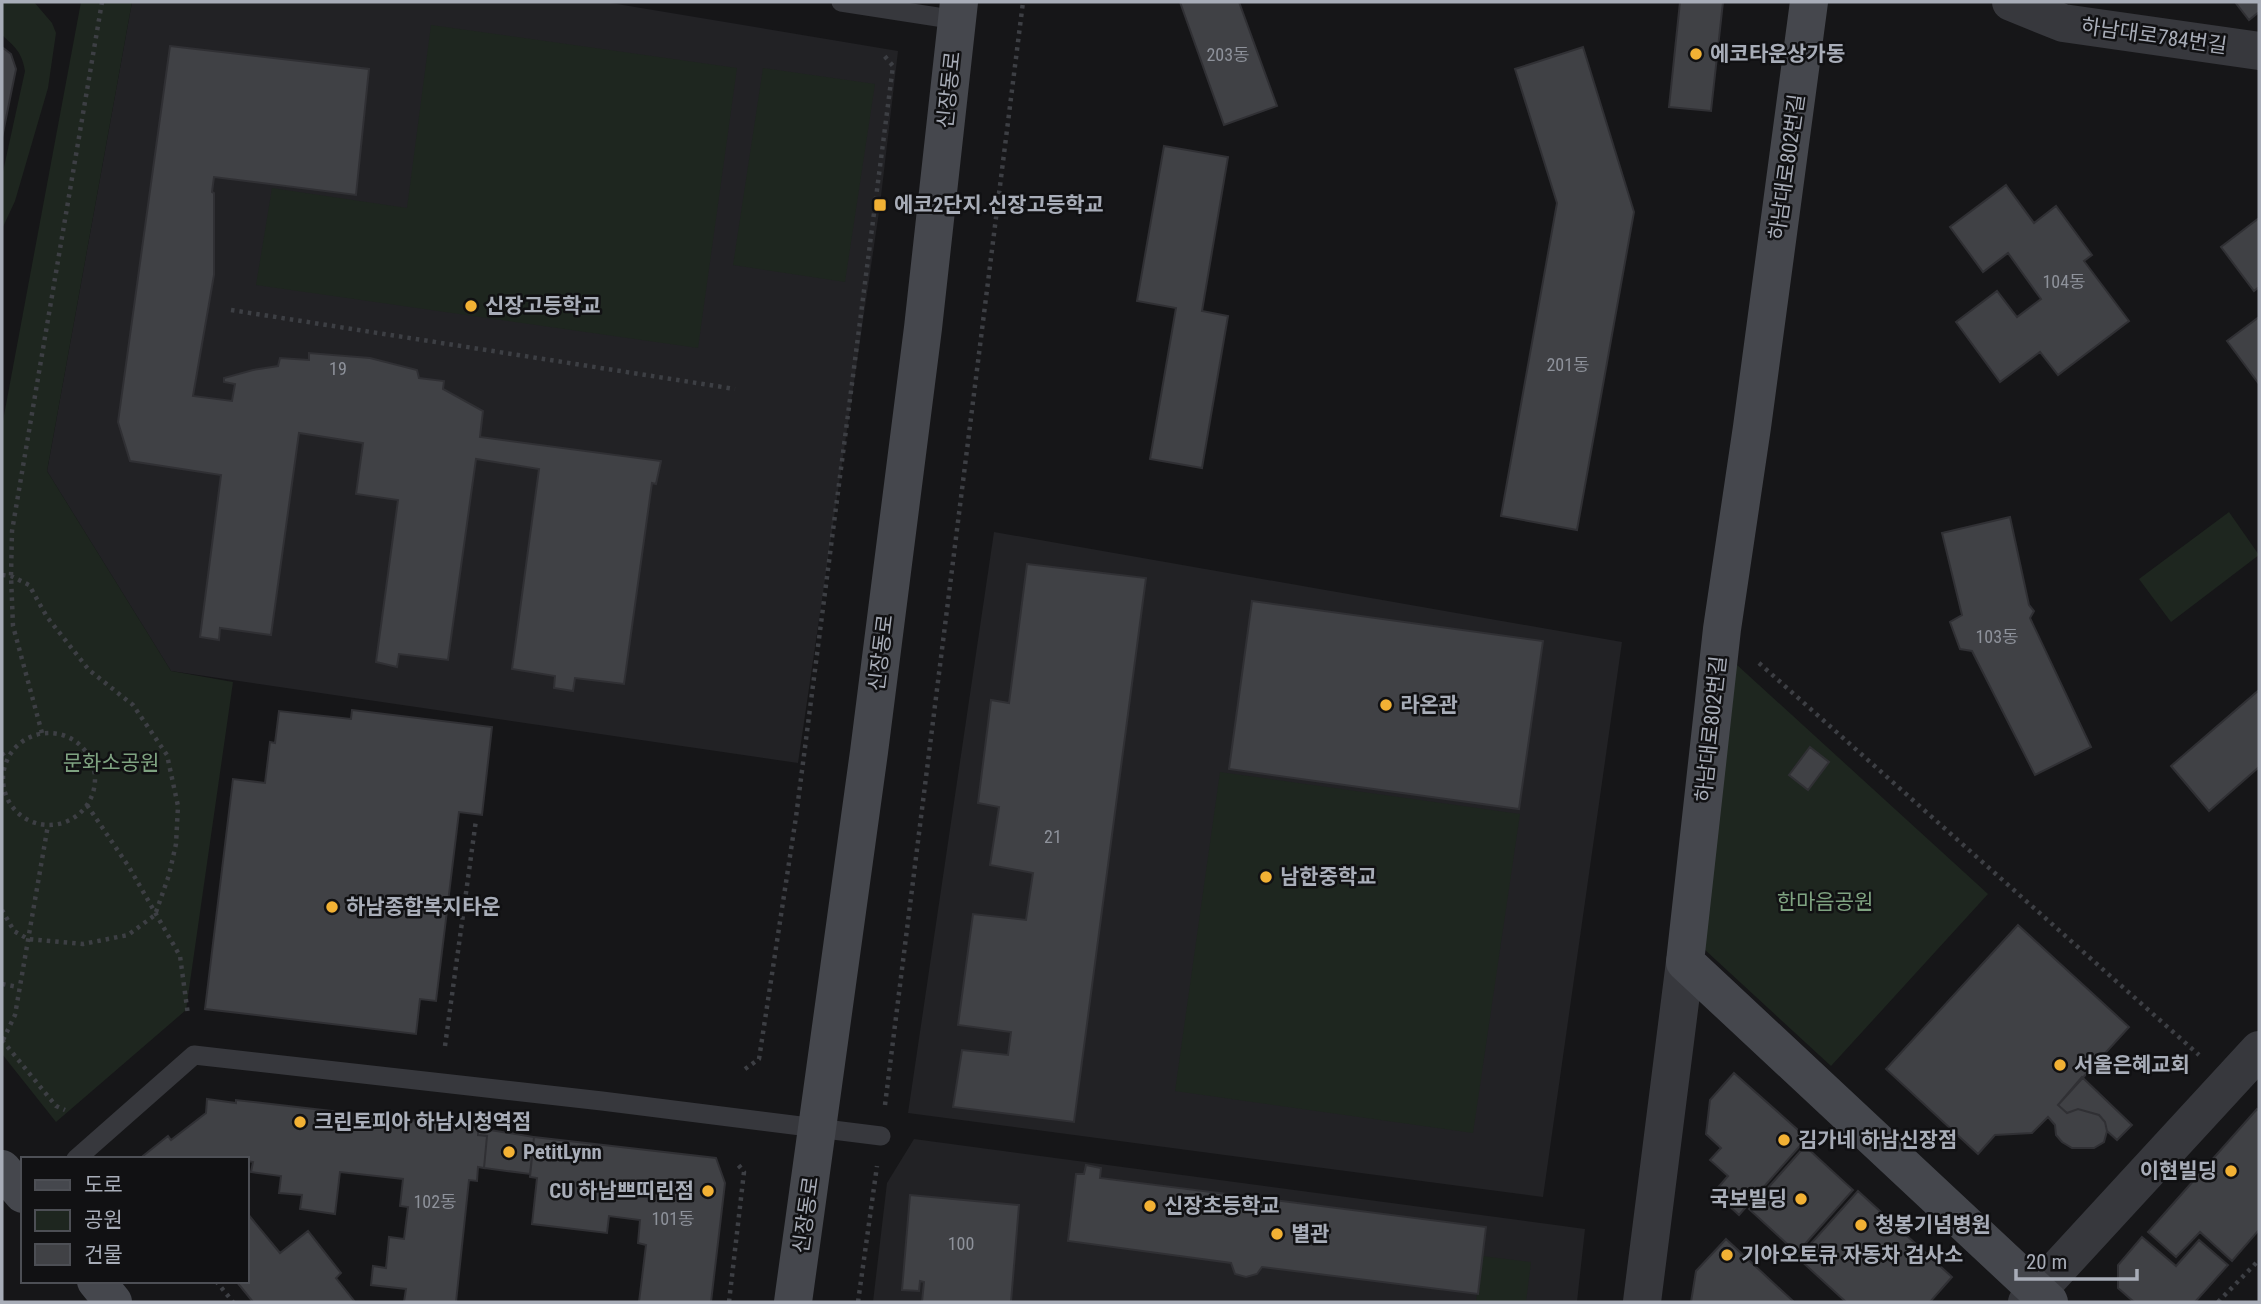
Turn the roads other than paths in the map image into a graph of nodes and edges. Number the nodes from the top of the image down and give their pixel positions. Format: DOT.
graph roads {
  1 [pos="841,2"];
  2 [pos="1808,2"];
  3 [pos="2011,2"];
  4 [pos="2132,2"];
  5 [pos="958,11"];
  6 [pos="2059,12"];
  7 [pos="2101,29"];
  8 [pos="2259,51"];
  9 [pos="1685,962"];
  10 [pos="2259,1051"];
  11 [pos="818,1129"];
  12 [pos="881,1136"];
  13 [pos="78,1157"];
  14 [pos="2,1169"];
  15 [pos="21,1192"];
  16 [pos="98,1283"];
  17 [pos="2038,1299"];
  18 [pos="113,1302"];
  19 [pos="793,1302"];
  20 [pos="1642,1302"];
  1 -- 5 [label="lane"];
  2 -- 9 [label="street, 하남대로802번길"];
  3 -- 6 [label="street, 하남대로784번길"];
  4 -- 7 [label="street"];
  5 -- 11 [label="street, 신장동로"];
  6 -- 7 [label="street, 하남대로784번길"];
  7 -- 8 [label="street, 하남대로784번길"];
  9 -- 17 [label="street"];
  9 -- 20 [label="street"];
  10 -- 17 [label="street"];
  11 -- 12 [label="lane"];
  11 -- 13 [label="lane"];
  11 -- 19 [label="street, 신장동로"];
  14 -- 15 [label="street"];
  16 -- 18 [label="street"];
}
